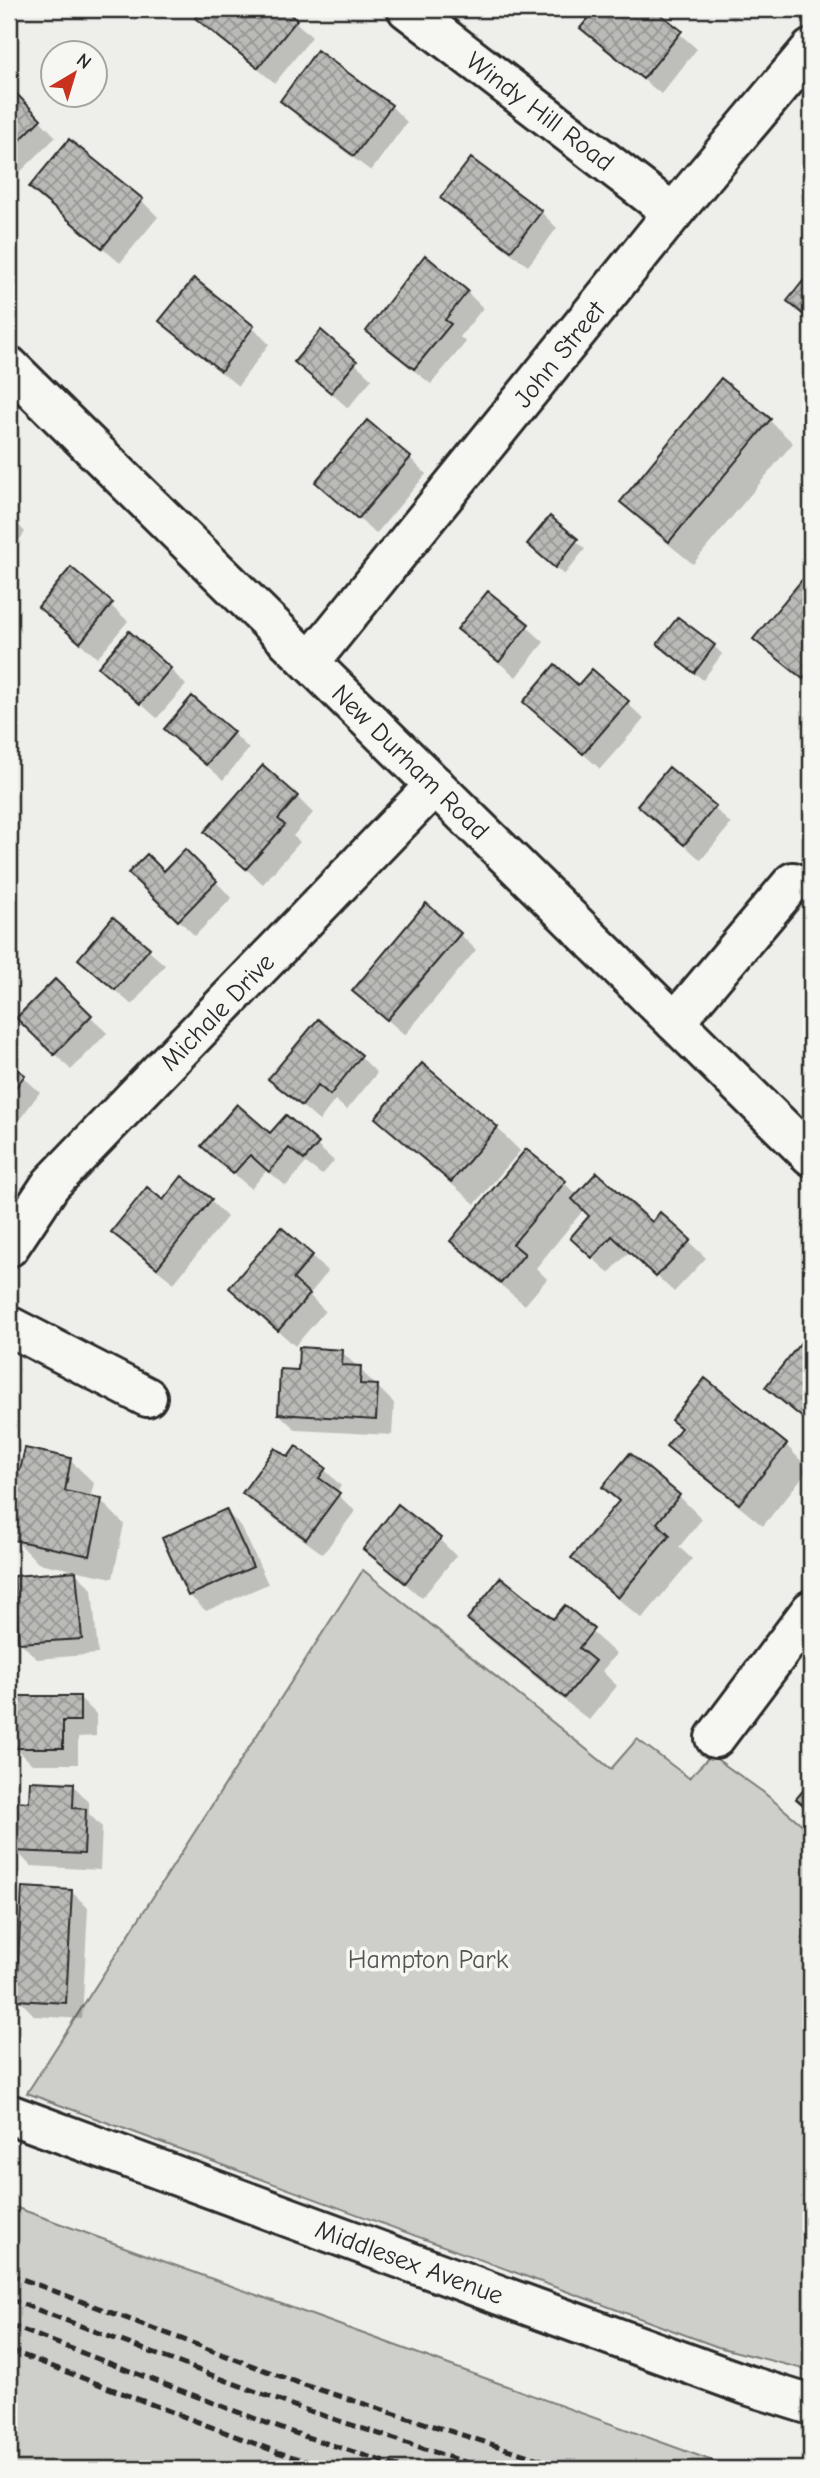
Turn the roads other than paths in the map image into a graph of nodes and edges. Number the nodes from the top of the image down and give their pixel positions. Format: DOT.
graph roads {
  1 [pos="407,9"];
  2 [pos="811,49"];
  3 [pos="673,213"];
  4 [pos="9,366"];
  5 [pos="310,662"];
  6 [pos="435,785"];
  7 [pos="793,882"];
  8 [pos="675,1022"];
  9 [pos="811,1156"];
  10 [pos="9,1247"];
  11 [pos="9,1326"];
  12 [pos="147,1397"];
  13 [pos="811,1610"];
  14 [pos="715,1738"];
  15 [pos="9,2114"];
  16 [pos="811,2405"];
  1 -- 3 [label="street, Windy Hill Road"];
  2 -- 3 [label="street, John Street"];
  3 -- 5 [label="street, John Street"];
  4 -- 5 [label="street, New Durham Road"];
  5 -- 6 [label="street, New Durham Road"];
  6 -- 8 [label="street, New Durham Road"];
  6 -- 10 [label="street, Michale Drive"];
  7 -- 8 [label="street"];
  8 -- 9 [label="street, New Durham Road"];
  11 -- 12 [label="street"];
  13 -- 14 [label="street"];
  15 -- 16 [label="street, Middlesex Avenue"];
}
